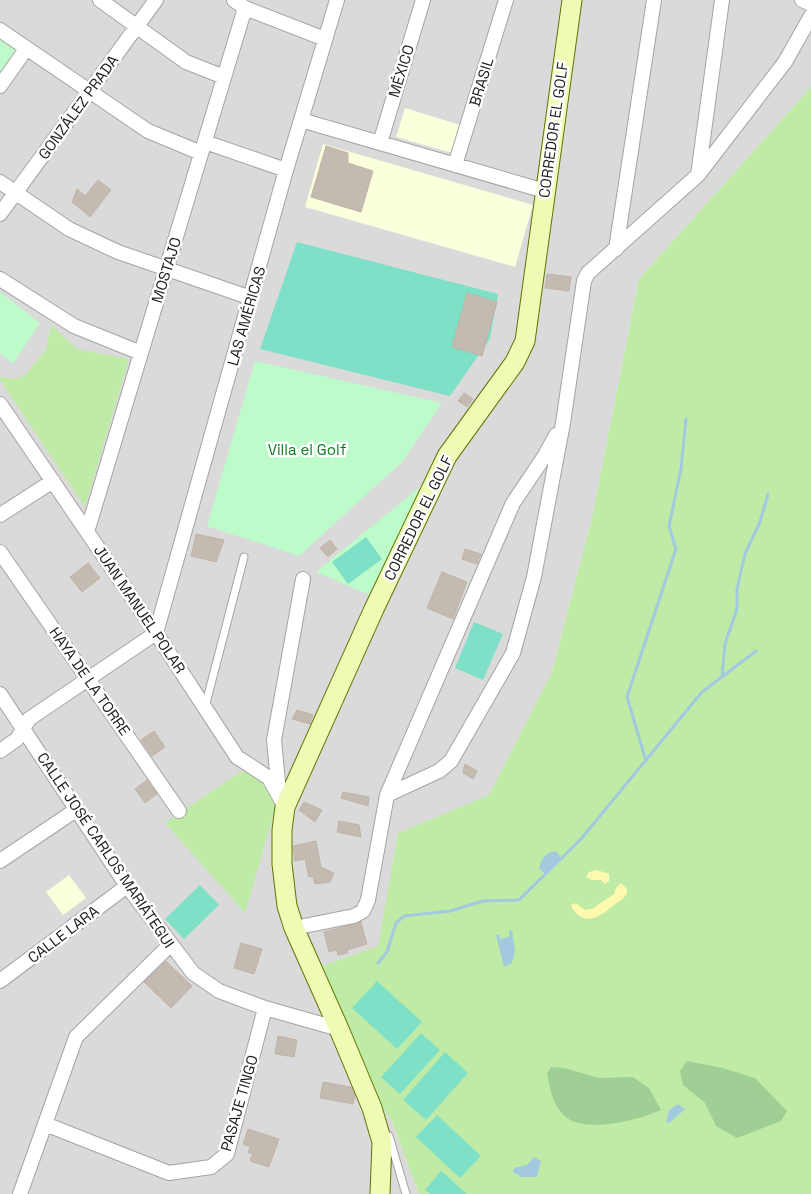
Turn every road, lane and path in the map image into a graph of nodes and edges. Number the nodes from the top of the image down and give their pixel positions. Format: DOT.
graph roads {
  1 [pos="100,0"];
  2 [pos="156,0"];
  3 [pos="337,0"];
  4 [pos="423,0"];
  5 [pos="572,0"];
  6 [pos="654,0"];
  7 [pos="722,0"];
  8 [pos="802,0"];
  9 [pos="502,1"];
  10 [pos="240,4"];
  11 [pos="811,4"];
  12 [pos="811,16"];
  13 [pos="137,26"];
  14 [pos="0,30"];
  15 [pos="325,39"];
  16 [pos="26,49"];
  17 [pos="224,77"];
  18 [pos="0,86"];
  19 [pos="90,91"];
  20 [pos="301,120"];
  21 [pos="380,143"];
  22 [pos="203,147"];
  23 [pos="455,165"];
  24 [pos="286,170"];
  25 [pos="698,176"];
  26 [pos="0,182"];
  27 [pos="545,191"];
  28 [pos="15,193"];
  29 [pos="0,214"];
  30 [pos="616,249"];
  31 [pos="166,270"];
  32 [pos="0,279"];
  33 [pos="251,298"];
  34 [pos="141,353"];
  35 [pos="0,404"];
  36 [pos="562,423"];
  37 [pos="53,481"];
  38 [pos="0,515"];
  39 [pos="87,532"];
  40 [pos="0,552"];
  41 [pos="244,557"];
  42 [pos="303,579"];
  43 [pos="156,633"];
  44 [pos="89,680"];
  45 [pos="0,694"];
  46 [pos="205,708"];
  47 [pos="24,729"];
  48 [pos="0,751"];
  49 [pos="387,794"];
  50 [pos="282,802"];
  51 [pos="76,810"];
  52 [pos="179,811"];
  53 [pos="0,861"];
  54 [pos="127,886"];
  55 [pos="294,928"];
  56 [pos="170,945"];
  57 [pos="0,981"];
  58 [pos="265,1008"];
  59 [pos="339,1029"];
  60 [pos="45,1124"];
  61 [pos="388,1133"];
  62 [pos="20,1194"];
  63 [pos="380,1194"];
  64 [pos="406,1194"];
  1 -- 13 [label="street"];
  2 -- 13 [label="street, GONZÁLEZ PRADA"];
  3 -- 15 [label="street, LAS AMÉRICAS"];
  4 -- 21 [label="street, MÉXICO"];
  5 -- 27 [label="street, CORREDOR EL GOLF"];
  6 -- 30 [label="street"];
  7 -- 25 [label="street"];
  8 -- 11 [label="street"];
  9 -- 23 [label="street, BRASIL"];
  10 -- 15 [label="street"];
  10 -- 17 [label="street, MOSTAJO"];
  12 -- 25 [label="street"];
  13 -- 17 [label="street"];
  13 -- 19 [label="street, GONZÁLEZ PRADA"];
  14 -- 16 [label="street"];
  15 -- 20 [label="street, LAS AMÉRICAS"];
  16 -- 18 [label="street"];
  16 -- 19 [label="street"];
  17 -- 22 [label="street, MOSTAJO"];
  19 -- 22 [label="street"];
  19 -- 28 [label="street, GONZÁLEZ PRADA"];
  20 -- 21 [label="street"];
  20 -- 24 [label="street, LAS AMÉRICAS"];
  21 -- 23 [label="street"];
  22 -- 24 [label="street"];
  22 -- 31 [label="street, MOSTAJO"];
  23 -- 27 [label="street"];
  24 -- 33 [label="street, LAS AMÉRICAS"];
  25 -- 30 [label="street"];
  26 -- 28 [label="street"];
  27 -- 50 [label="street, CORREDOR EL GOLF"];
  28 -- 29 [label="street, GONZÁLEZ PRADA"];
  28 -- 31 [label="street"];
  30 -- 36 [label="street"];
  31 -- 33 [label="street"];
  31 -- 34 [label="street, MOSTAJO"];
  32 -- 34 [label="street"];
  33 -- 43 [label="street, LAS AMÉRICAS"];
  34 -- 39 [label="street, MOSTAJO"];
  35 -- 37 [label="street, JUAN MANUEL POLAR"];
  36 -- 49 [label="street"];
  36 -- 49 [label="street"];
  37 -- 38 [label="street"];
  37 -- 39 [label="street, JUAN MANUEL POLAR"];
  39 -- 43 [label="street, JUAN MANUEL POLAR"];
  40 -- 44 [label="street, HAYA DE LA TORRE"];
  41 -- 46 [label="lane"];
  42 -- 50 [label="street"];
  43 -- 44 [label="street"];
  43 -- 46 [label="street, JUAN MANUEL POLAR"];
  44 -- 47 [label="street"];
  44 -- 52 [label="street, HAYA DE LA TORRE"];
  45 -- 47 [label="street, CALLE JOSÉ CARLOS MARIÁTEGUI"];
  46 -- 50 [label="street, JUAN MANUEL POLAR"];
  47 -- 48 [label="street"];
  47 -- 51 [label="street, CALLE JOSÉ CARLOS MARIÁTEGUI"];
  49 -- 55 [label="street"];
  50 -- 55 [label="street, CORREDOR EL GOLF"];
  51 -- 53 [label="street"];
  51 -- 54 [label="street, CALLE JOSÉ CARLOS MARIÁTEGUI"];
  54 -- 56 [label="street, CALLE JOSÉ CARLOS MARIÁTEGUI"];
  54 -- 57 [label="street, CALLE LARA"];
  55 -- 59 [label="street, CORREDOR EL GOLF"];
  56 -- 58 [label="street, CALLE JOSÉ CARLOS MARIÁTEGUI"];
  56 -- 60 [label="street"];
  58 -- 59 [label="street, CALLE JOSÉ CARLOS MARIÁTEGUI"];
  58 -- 60 [label="street, PASAJE TINGO"];
  59 -- 63 [label="street, CORREDOR EL GOLF"];
  60 -- 62 [label="street"];
  61 -- 64 [label="lane"];
}
